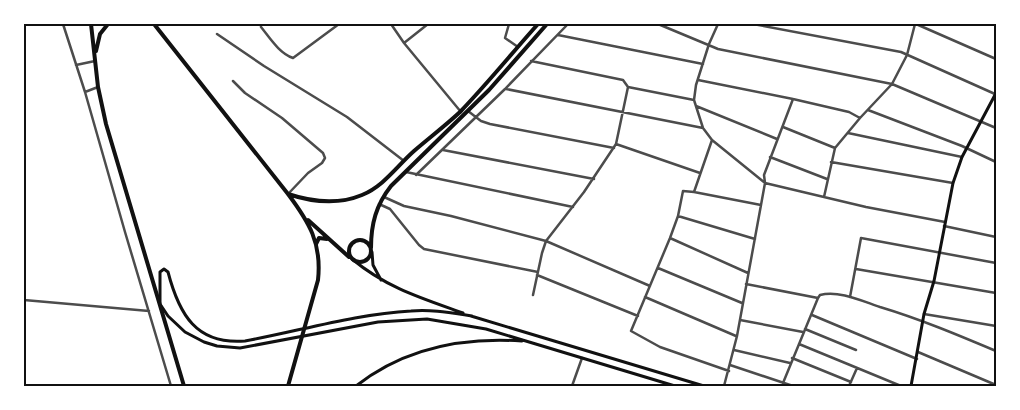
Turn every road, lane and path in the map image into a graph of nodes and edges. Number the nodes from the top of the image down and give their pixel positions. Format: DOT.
graph roads {
  1 [pos="63,24"];
  2 [pos="91,24"];
  3 [pos="108,24"];
  4 [pos="154,24"];
  5 [pos="261,24"];
  6 [pos="340,24"];
  7 [pos="391,24"];
  8 [pos="428,24"];
  9 [pos="509,24"];
  10 [pos="538,24"];
  11 [pos="547,24"];
  12 [pos="568,24"];
  13 [pos="658,24"];
  14 [pos="718,24"];
  15 [pos="753,24"];
  16 [pos="915,24"];
  17 [pos="217,34"];
  18 [pos="558,35"];
  19 [pos="404,43"];
  20 [pos="708,44"];
  21 [pos="518,47"];
  22 [pos="907,55"];
  23 [pos="95,58"];
  24 [pos="996,58"];
  25 [pos="531,62"];
  26 [pos="76,64"];
  27 [pos="703,64"];
  28 [pos="698,80"];
  29 [pos="233,81"];
  30 [pos="892,84"];
  31 [pos="98,87"];
  32 [pos="628,87"];
  33 [pos="505,89"];
  34 [pos="85,92"];
  35 [pos="996,94"];
  36 [pos="793,99"];
  37 [pos="694,100"];
  38 [pos="696,106"];
  39 [pos="868,109"];
  40 [pos="460,111"];
  41 [pos="468,111"];
  42 [pos="623,112"];
  43 [pos="464,116"];
  44 [pos="475,118"];
  45 [pos="860,118"];
  46 [pos="981,122"];
  47 [pos="783,127"];
  48 [pos="703,128"];
  49 [pos="996,128"];
  50 [pos="848,133"];
  51 [pos="712,140"];
  52 [pos="777,140"];
  53 [pos="616,144"];
  54 [pos="614,148"];
  55 [pos="835,148"];
  56 [pos="967,148"];
  57 [pos="442,150"];
  58 [pos="770,157"];
  59 [pos="962,157"];
  60 [pos="404,161"];
  61 [pos="831,162"];
  62 [pos="996,162"];
  63 [pos="405,171"];
  64 [pos="700,172"];
  65 [pos="416,175"];
  66 [pos="594,179"];
  67 [pos="827,179"];
  68 [pos="952,183"];
  69 [pos="765,184"];
  70 [pos="694,192"];
  71 [pos="288,194"];
  72 [pos="383,197"];
  73 [pos="824,198"];
  74 [pos="379,204"];
  75 [pos="761,205"];
  76 [pos="573,207"];
  77 [pos="678,216"];
  78 [pos="306,218"];
  79 [pos="944,224"];
  80 [pos="996,237"];
  81 [pos="670,238"];
  82 [pos="755,238"];
  83 [pos="330,240"];
  84 [pos="546,241"];
  85 [pos="316,244"];
  86 [pos="372,250"];
  87 [pos="940,252"];
  88 [pos="352,259"];
  89 [pos="996,263"];
  90 [pos="658,268"];
  91 [pos="856,269"];
  92 [pos="537,273"];
  93 [pos="748,273"];
  94 [pos="381,281"];
  95 [pos="934,281"];
  96 [pos="746,284"];
  97 [pos="650,286"];
  98 [pos="996,293"];
  99 [pos="533,295"];
  100 [pos="646,297"];
  101 [pos="850,297"];
  102 [pos="818,298"];
  103 [pos="24,300"];
  104 [pos="742,303"];
  105 [pos="160,304"];
  106 [pos="149,311"];
  107 [pos="812,314"];
  108 [pos="924,314"];
  109 [pos="472,316"];
  110 [pos="638,316"];
  111 [pos="740,320"];
  112 [pos="923,320"];
  113 [pos="996,326"];
  114 [pos="804,331"];
  115 [pos="737,336"];
  116 [pos="557,340"];
  117 [pos="530,342"];
  118 [pos="798,344"];
  119 [pos="554,349"];
  120 [pos="734,350"];
  121 [pos="856,350"];
  122 [pos="996,351"];
  123 [pos="918,352"];
  124 [pos="582,358"];
  125 [pos="792,358"];
  126 [pos="917,359"];
  127 [pos="790,363"];
  128 [pos="730,366"];
  129 [pos="857,368"];
  130 [pos="729,371"];
  131 [pos="851,382"];
  132 [pos="783,383"];
  133 [pos="996,385"];
  134 [pos="171,386"];
  135 [pos="184,386"];
  136 [pos="288,386"];
  137 [pos="356,386"];
  138 [pos="572,386"];
  139 [pos="675,386"];
  140 [pos="704,386"];
  141 [pos="724,386"];
  142 [pos="792,386"];
  143 [pos="849,386"];
  144 [pos="902,386"];
  145 [pos="911,386"];
  1 -- 26 [label="street"];
  2 -- 23 [label="highway"];
  3 -- 23 [label="highway"];
  4 -- 71 [label="highway"];
  5 -- 6 [label="street"];
  7 -- 19 [label="street"];
  8 -- 19 [label="street"];
  9 -- 21 [label="street"];
  10 -- 21 [label="highway"];
  11 -- 41 [label="highway"];
  12 -- 18 [label="street"];
  13 -- 20 [label="street"];
  14 -- 20 [label="street"];
  15 -- 22 [label="street"];
  16 -- 22 [label="street"];
  16 -- 24 [label="street"];
  17 -- 60 [label="street"];
  18 -- 25 [label="street"];
  18 -- 27 [label="street"];
  19 -- 40 [label="street"];
  20 -- 27 [label="street"];
  20 -- 30 [label="street"];
  21 -- 40 [label="highway"];
  22 -- 30 [label="street"];
  22 -- 35 [label="street"];
  23 -- 26 [label="street"];
  23 -- 31 [label="highway"];
  25 -- 32 [label="street"];
  25 -- 33 [label="street"];
  26 -- 34 [label="street"];
  27 -- 28 [label="street"];
  28 -- 36 [label="street"];
  28 -- 37 [label="street"];
  29 -- 71 [label="street"];
  30 -- 39 [label="street"];
  30 -- 46 [label="street"];
  31 -- 34 [label="street"];
  31 -- 105 [label="highway"];
  32 -- 37 [label="street"];
  32 -- 42 [label="street"];
  33 -- 42 [label="street"];
  33 -- 44 [label="street"];
  34 -- 106 [label="street"];
  35 -- 46 [label="main road"];
  36 -- 45 [label="street"];
  36 -- 47 [label="street"];
  37 -- 38 [label="street"];
  38 -- 48 [label="street"];
  38 -- 52 [label="street"];
  39 -- 45 [label="street"];
  39 -- 56 [label="street"];
  40 -- 43 [label="street"];
  40 -- 60 [label="highway"];
  41 -- 43 [label="highway"];
  41 -- 44 [label="street"];
  42 -- 48 [label="street"];
  42 -- 53 [label="street"];
  43 -- 63 [label="highway"];
  44 -- 54 [label="street"];
  44 -- 57 [label="street"];
  45 -- 50 [label="street"];
  46 -- 49 [label="street"];
  46 -- 56 [label="main road"];
  47 -- 52 [label="street"];
  47 -- 55 [label="street"];
  48 -- 51 [label="street"];
  50 -- 55 [label="street"];
  50 -- 59 [label="street"];
  51 -- 64 [label="street"];
  51 -- 69 [label="street"];
  52 -- 58 [label="street"];
  53 -- 54 [label="street"];
  53 -- 64 [label="street"];
  54 -- 66 [label="street"];
  55 -- 61 [label="street"];
  56 -- 59 [label="main road"];
  56 -- 62 [label="street"];
  57 -- 65 [label="street"];
  57 -- 66 [label="street"];
  58 -- 67 [label="street"];
  58 -- 69 [label="street"];
  59 -- 68 [label="main road"];
  60 -- 71 [label="highway"];
  61 -- 67 [label="street"];
  61 -- 68 [label="street"];
  63 -- 65 [label="street"];
  63 -- 72 [label="highway"];
  64 -- 70 [label="street"];
  65 -- 76 [label="street"];
  66 -- 76 [label="street"];
  67 -- 73 [label="street"];
  68 -- 79 [label="main road"];
  69 -- 73 [label="street"];
  69 -- 75 [label="street"];
  70 -- 75 [label="street"];
  70 -- 77 [label="street"];
  71 -- 78 [label="highway"];
  72 -- 74 [label="highway"];
  72 -- 84 [label="street"];
  73 -- 79 [label="street"];
  74 -- 86 [label="highway"];
  74 -- 92 [label="street"];
  75 -- 82 [label="street"];
  76 -- 84 [label="street"];
  77 -- 81 [label="street"];
  77 -- 82 [label="street"];
  78 -- 83 [label="highway"];
  78 -- 85 [label="highway"];
  79 -- 80 [label="street"];
  79 -- 87 [label="main road"];
  81 -- 90 [label="street"];
  81 -- 93 [label="street"];
  82 -- 93 [label="street"];
  83 -- 85 [label="highway"];
  83 -- 88 [label="highway"];
  84 -- 92 [label="street"];
  84 -- 97 [label="street"];
  85 -- 136 [label="highway"];
  86 -- 88 [label="highway"];
  86 -- 88 [label="highway"];
  86 -- 94 [label="main road"];
  87 -- 89 [label="street"];
  87 -- 91 [label="street"];
  87 -- 95 [label="main road"];
  88 -- 94 [label="main road"];
  90 -- 97 [label="street"];
  90 -- 104 [label="street"];
  91 -- 95 [label="street"];
  91 -- 101 [label="street"];
  92 -- 99 [label="street"];
  92 -- 110 [label="street"];
  93 -- 96 [label="street"];
  94 -- 109 [label="main road"];
  95 -- 98 [label="street"];
  95 -- 108 [label="main road"];
  96 -- 102 [label="street"];
  96 -- 104 [label="street"];
  97 -- 100 [label="street"];
  100 -- 110 [label="street"];
  100 -- 115 [label="street"];
  101 -- 102 [label="street"];
  101 -- 112 [label="street"];
  102 -- 107 [label="street"];
  103 -- 106 [label="street"];
  104 -- 111 [label="street"];
  105 -- 109 [label="main road"];
  105 -- 117 [label="main road"];
  105 -- 135 [label="highway"];
  106 -- 134 [label="street"];
  107 -- 114 [label="street"];
  107 -- 126 [label="street"];
  108 -- 112 [label="main road"];
  108 -- 113 [label="street"];
  109 -- 116 [label="main road"];
  110 -- 130 [label="street"];
  111 -- 114 [label="street"];
  111 -- 115 [label="street"];
  112 -- 122 [label="street"];
  112 -- 123 [label="main road"];
  114 -- 118 [label="street"];
  114 -- 121 [label="street"];
  115 -- 120 [label="street"];
  116 -- 119 [label="main road"];
  116 -- 140 [label="main road"];
  117 -- 119 [label="main road"];
  117 -- 137 [label="main road"];
  118 -- 125 [label="street"];
  118 -- 129 [label="street"];
  119 -- 124 [label="main road"];
  120 -- 127 [label="street"];
  120 -- 128 [label="street"];
  123 -- 126 [label="main road"];
  123 -- 133 [label="street"];
  124 -- 138 [label="street"];
  124 -- 139 [label="main road"];
  125 -- 127 [label="street"];
  125 -- 131 [label="street"];
  126 -- 145 [label="main road"];
  127 -- 132 [label="street"];
  128 -- 130 [label="street"];
  128 -- 132 [label="street"];
  129 -- 131 [label="street"];
  129 -- 144 [label="street"];
  130 -- 141 [label="street"];
  131 -- 143 [label="street"];
  132 -- 142 [label="street"];
}
